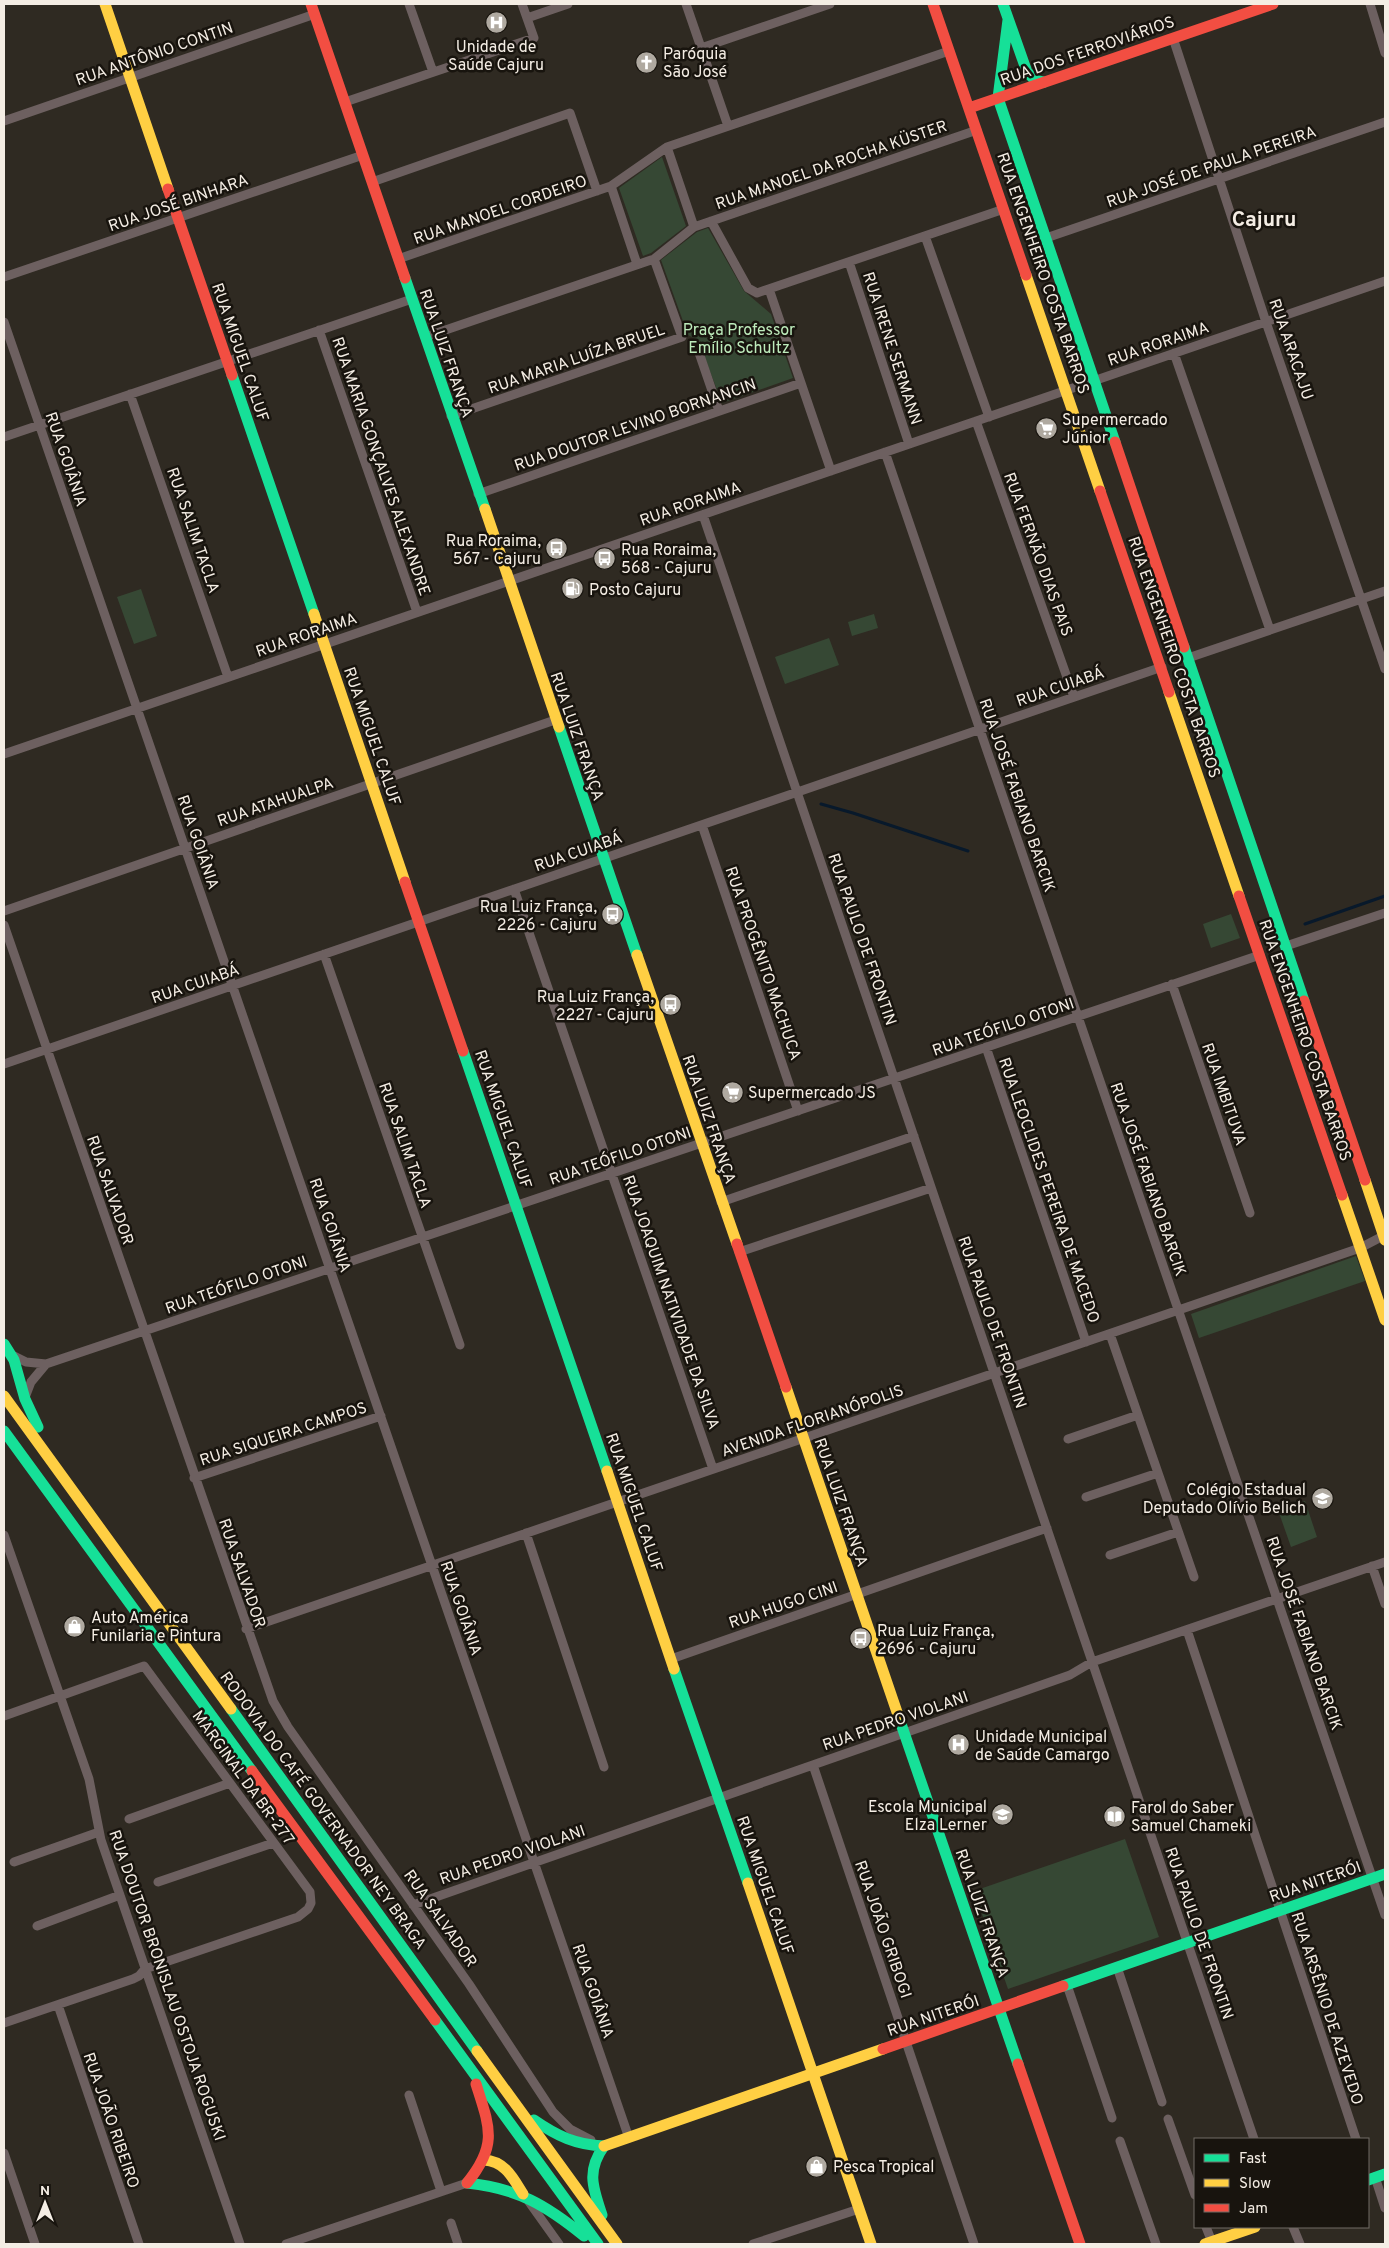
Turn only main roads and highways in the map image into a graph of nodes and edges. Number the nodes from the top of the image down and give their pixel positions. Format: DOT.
graph roads {
  1 [pos="105,4"];
  2 [pos="933,4"];
  3 [pos="1002,4"];
  4 [pos="1273,4"];
  5 [pos="313,9"];
  6 [pos="1008,20"];
  7 [pos="1044,82"];
  8 [pos="998,98"];
  9 [pos="969,108"];
  10 [pos="1385,1237"];
  11 [pos="1385,1320"];
  12 [pos="4,1344"];
  13 [pos="4,1396"];
  14 [pos="4,1431"];
  15 [pos="69,1485"];
  16 [pos="1385,1874"];
  17 [pos="999,2009"];
  18 [pos="472,2069"];
  19 [pos="813,2074"];
  20 [pos="521,2110"];
  21 [pos="604,2146"];
  22 [pos="484,2160"];
  23 [pos="500,2186"];
  24 [pos="523,2194"];
  25 [pos="1253,2228"];
  26 [pos="607,2230"];
  27 [pos="1208,2243"];
  28 [pos="593,2244"];
  29 [pos="598,2244"];
  30 [pos="617,2244"];
  31 [pos="871,2244"];
  32 [pos="1080,2244"];
  1 -- 19 [label="main road, RUA MIGUEL CALUF"];
  2 -- 9 [label="main road, RUA ENGENHEIRO COSTA BARROS"];
  3 -- 6 [label="main road, RUA ENGENHEIRO COSTA BARROS"];
  4 -- 7 [label="main road, RUA DOS FERROVIÁRIOS"];
  5 -- 17 [label="main road, RUA LUIZ FRANÇA"];
  6 -- 7 [label="main road, RUA ENGENHEIRO COSTA BARROS"];
  6 -- 8 [label="main road, RUA ENGENHEIRO COSTA BARROS"];
  7 -- 8 [label="main road, RUA DOS FERROVIÁRIOS"];
  8 -- 9 [label="main road, RUA DOS FERROVIÁRIOS"];
  8 -- 10 [label="main road, RUA ENGENHEIRO COSTA BARROS"];
  9 -- 11 [label="main road, RUA ENGENHEIRO COSTA BARROS"];
  12 -- 15 [label="main road"];
  13 -- 15 [label="main road, RODOVIA DO CAFÉ GOVERNADOR NEY BRAGA"];
  14 -- 18 [label="main road, RODOVIA DO CAFÉ GOVERNADOR NEY BRAGA"];
  15 -- 20 [label="main road, RODOVIA DO CAFÉ GOVERNADOR NEY BRAGA"];
  16 -- 17 [label="main road, RUA NITERÓI"];
  17 -- 19 [label="main road, RUA NITERÓI"];
  17 -- 32 [label="main road, RUA LUIZ FRANÇA"];
  18 -- 22 [label="main road"];
  18 -- 29 [label="main road, RODOVIA DO CAFÉ GOVERNADOR NEY BRAGA"];
  19 -- 21 [label="main road, RUA NITERÓI"];
  19 -- 31 [label="main road, RUA MIGUEL CALUF"];
  20 -- 21 [label="main road, RUA NITERÓI"];
  20 -- 26 [label="main road, RODOVIA DO CAFÉ GOVERNADOR NEY BRAGA"];
  21 -- 26 [label="main road"];
  22 -- 23 [label="main road"];
  22 -- 23 [label="main road"];
  22 -- 24 [label="main road"];
  23 -- 24 [label="main road"];
  24 -- 28 [label="main road"];
  25 -- 27 [label="main road"];
  26 -- 30 [label="main road, RODOVIA DO CAFÉ GOVERNADOR NEY BRAGA"];
}
